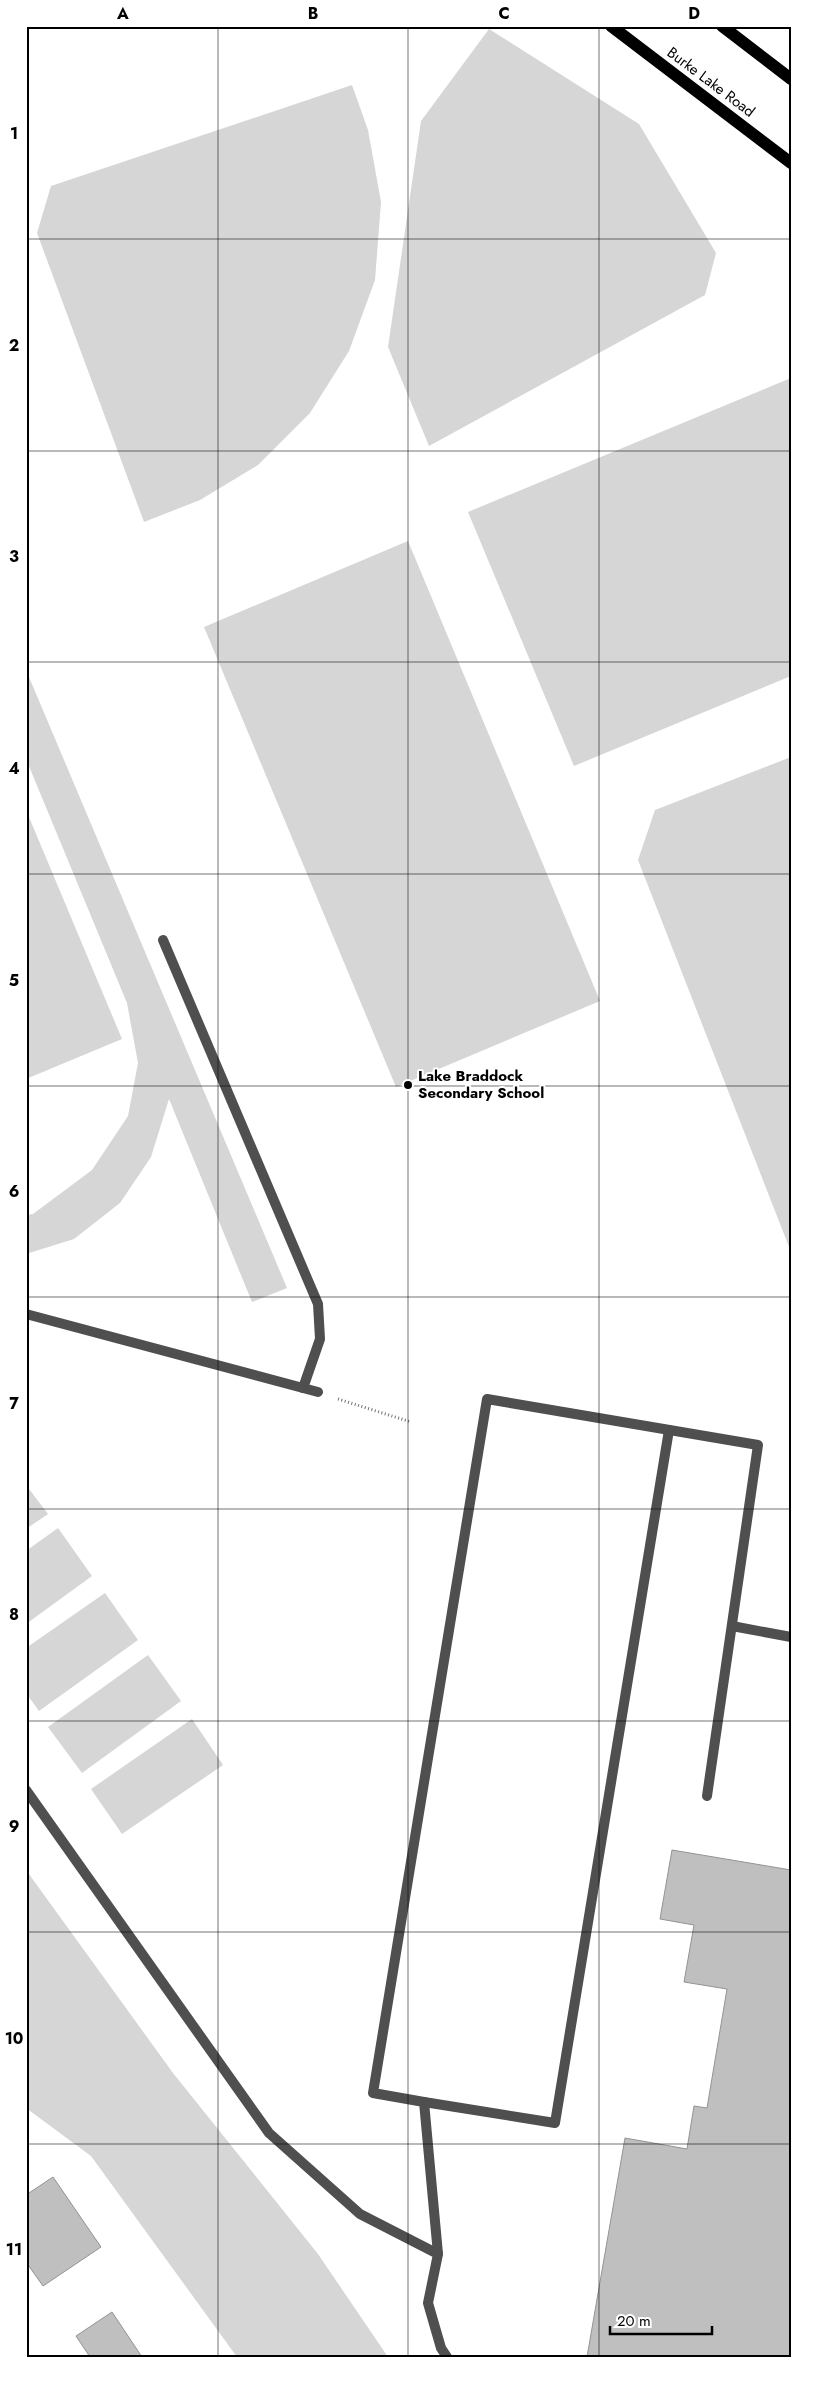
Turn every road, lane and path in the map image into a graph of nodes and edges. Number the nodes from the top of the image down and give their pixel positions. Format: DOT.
graph roads {
  1 [pos="611,26"];
  2 [pos="722,26"];
  3 [pos="791,79"];
  4 [pos="791,163"];
  5 [pos="162,940"];
  6 [pos="26,1314"];
  7 [pos="303,1388"];
  8 [pos="318,1392"];
  9 [pos="411,1422"];
  10 [pos="669,1430"];
  11 [pos="732,1626"];
  12 [pos="791,1637"];
  13 [pos="26,1790"];
  14 [pos="707,1796"];
  15 [pos="424,2102"];
  16 [pos="438,2254"];
  17 [pos="447,2357"];
  1 -- 4 [label="main road, Burke Lake Road"];
  2 -- 3 [label="main road"];
  5 -- 7 [label="lane"];
  6 -- 7 [label="lane"];
  7 -- 8 [label="lane"];
  8 -- 9 [label="path"];
  10 -- 11 [label="lane"];
  10 -- 15 [label="lane"];
  10 -- 15 [label="lane"];
  11 -- 12 [label="lane"];
  11 -- 14 [label="lane"];
  13 -- 16 [label="lane"];
  15 -- 16 [label="lane"];
  16 -- 17 [label="lane"];
}
